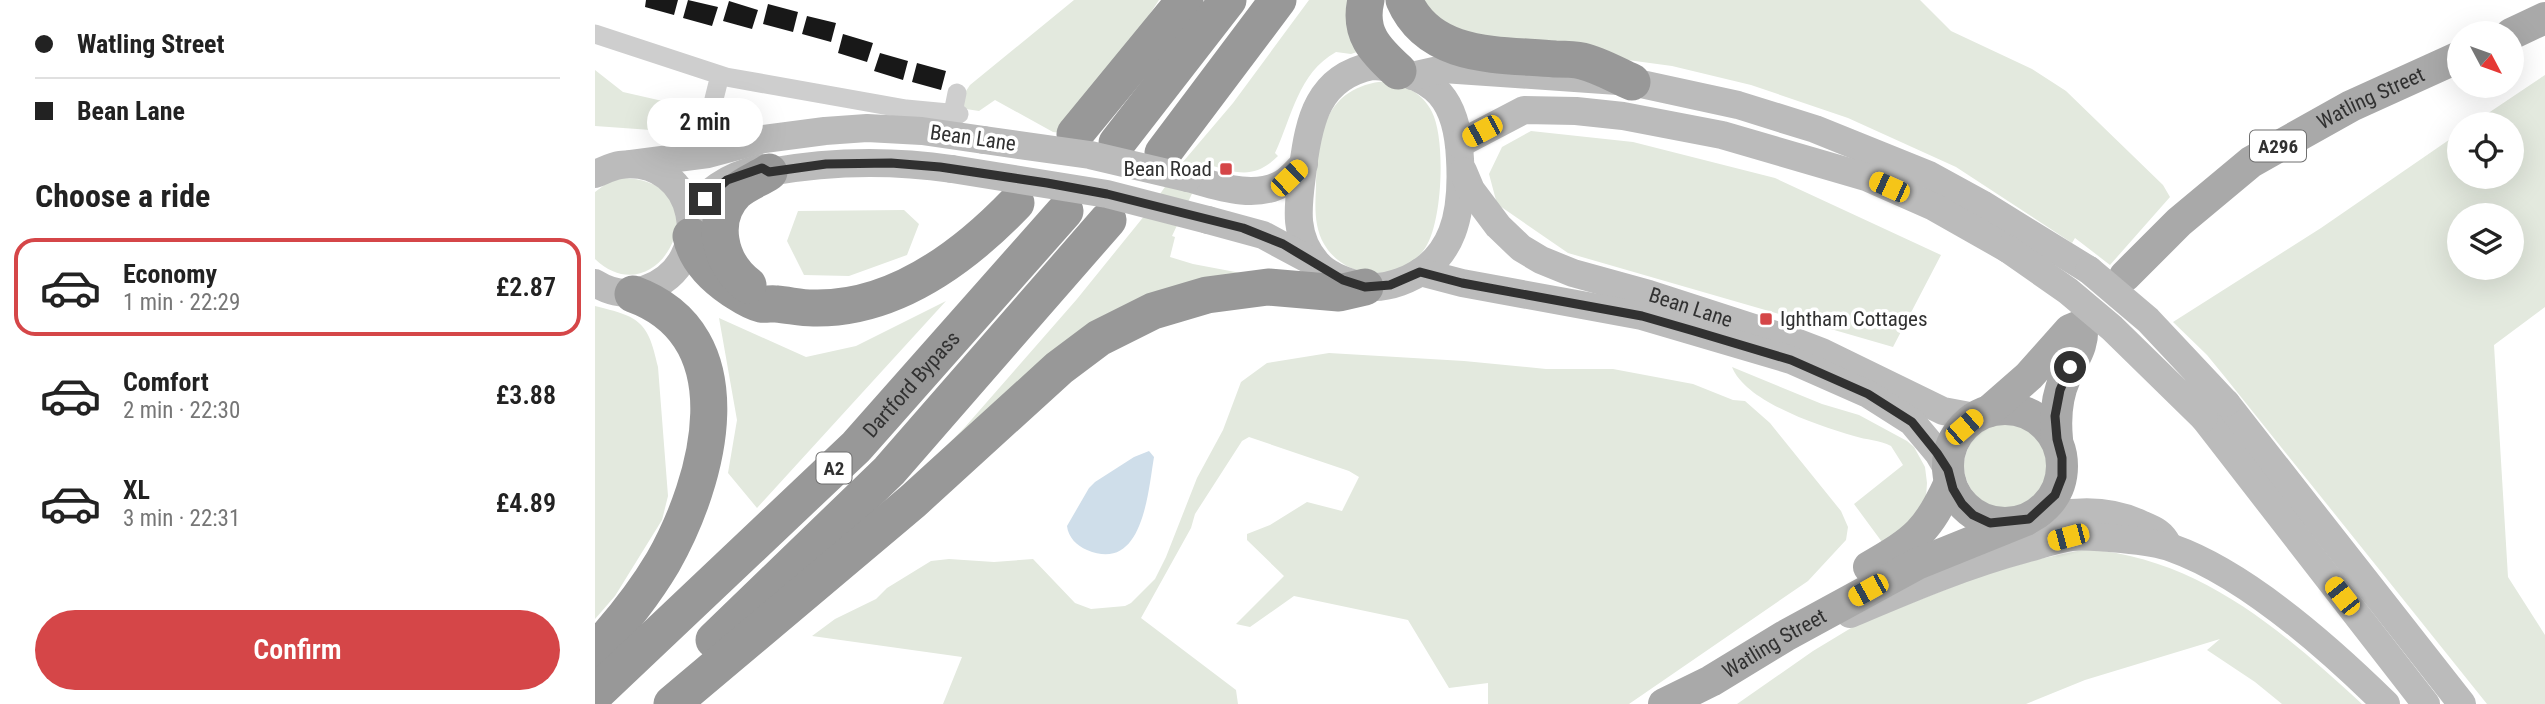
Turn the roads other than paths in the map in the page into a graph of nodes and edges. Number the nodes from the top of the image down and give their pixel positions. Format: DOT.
graph roads {
  1 [pos="1185,0"];
  2 [pos="1228,0"];
  3 [pos="1278,0"];
  4 [pos="1366,0"];
  5 [pos="1404,0"];
  6 [pos="2545,18"];
  7 [pos="2524,28"];
  8 [pos="595,34"];
  9 [pos="2447,62"];
  10 [pos="1405,74"];
  11 [pos="720,75"];
  12 [pos="1632,82"];
  13 [pos="957,93"];
  14 [pos="715,99"];
  15 [pos="1075,134"];
  16 [pos="1117,143"];
  17 [pos="1459,144"];
  18 [pos="1163,153"];
  19 [pos="1304,164"];
  20 [pos="610,166"];
  21 [pos="769,172"];
  22 [pos="1016,203"];
  23 [pos="1065,211"];
  24 [pos="1108,220"];
  25 [pos="692,229"];
  26 [pos="2013,238"];
  27 [pos="1320,267"];
  28 [pos="1420,272"];
  29 [pos="2125,276"];
  30 [pos="595,283"];
  31 [pos="1365,287"];
  32 [pos="633,295"];
  33 [pos="776,303"];
  34 [pos="2215,411"];
  35 [pos="1982,414"];
  36 [pos="2057,439"];
  37 [pos="1949,476"];
  38 [pos="2028,519"];
  39 [pos="2169,547"];
  40 [pos="595,651"];
  41 [pos="595,694"];
  42 [pos="1669,701"];
  43 [pos="648,704"];
  44 [pos="672,704"];
  45 [pos="2386,704"];
  46 [pos="2426,704"];
  47 [pos="2462,704"];
  1 -- 15 [label="highway"];
  2 -- 16 [label="highway"];
  3 -- 18 [label="highway"];
  4 -- 10 [label="highway"];
  5 -- 12 [label="highway"];
  6 -- 7 [label="main road"];
  8 -- 11 [label="street, Bean Lane"];
  9 -- 29 [label="main road, Watling Street / A296"];
  10 -- 12 [label="main road"];
  10 -- 17 [label="main road"];
  10 -- 19 [label="main road"];
  11 -- 13 [label="street, Bean Lane"];
  11 -- 14 [label="street"];
  12 -- 26 [label="main road"];
  17 -- 26 [label="main road"];
  17 -- 28 [label="main road"];
  17 -- 35 [label="main road, Bean Lane"];
  19 -- 20 [label="main road, Bean Lane, bridge"];
  19 -- 27 [label="main road"];
  20 -- 25 [label="main road"];
  21 -- 25 [label="main road, Bean Lane"];
  21 -- 27 [label="main road, Bean Lane, bridge"];
  21 -- 33 [label="highway"];
  22 -- 33 [label="highway"];
  23 -- 41 [label="highway, Dartford Bypass / A2"];
  24 -- 43 [label="highway, Dartford Bypass / A2"];
  25 -- 32 [label="main road"];
  25 -- 33 [label="highway"];
  26 -- 34 [label="main road, bridge"];
  27 -- 31 [label="main road"];
  28 -- 31 [label="main road"];
  28 -- 37 [label="main road, Bean Lane"];
  30 -- 32 [label="main road"];
  31 -- 44 [label="highway"];
  32 -- 40 [label="highway"];
  34 -- 46 [label="main road"];
  34 -- 47 [label="main road"];
  35 -- 36 [label="main road"];
  35 -- 36 [label="main road"];
  35 -- 37 [label="main road"];
  36 -- 38 [label="main road"];
  37 -- 38 [label="main road"];
  37 -- 42 [label="main road, Watling Street"];
  38 -- 39 [label="main road"];
  38 -- 42 [label="main road, Watling Street"];
  39 -- 42 [label="main road"];
  39 -- 45 [label="main road"];
}
